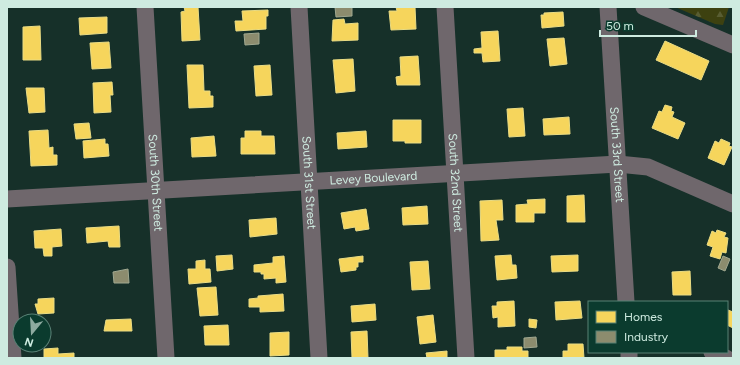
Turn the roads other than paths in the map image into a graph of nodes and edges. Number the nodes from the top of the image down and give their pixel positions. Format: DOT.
graph roads {
  1 [pos="145,7"];
  2 [pos="299,7"];
  3 [pos="445,7"];
  4 [pos="608,7"];
  5 [pos="644,7"];
  6 [pos="733,45"];
  7 [pos="618,164"];
  8 [pos="454,174"];
  9 [pos="310,182"];
  10 [pos="156,191"];
  11 [pos="7,199"];
  12 [pos="733,204"];
  13 [pos="7,267"];
  14 [pos="626,301"];
  15 [pos="714,353"];
  16 [pos="13,358"];
  17 [pos="166,358"];
  18 [pos="319,358"];
  19 [pos="466,358"];
  20 [pos="726,358"];
  1 -- 10 [label="street, South 30th Street"];
  2 -- 9 [label="street, South 31st Street"];
  3 -- 8 [label="street, South 32nd Street"];
  4 -- 7 [label="street, South 33rd Street"];
  5 -- 6 [label="street"];
  7 -- 8 [label="street, Levey Boulevard"];
  7 -- 12 [label="street, Levey Boulevard"];
  7 -- 14 [label="street, South 33rd Street"];
  8 -- 9 [label="street, Levey Boulevard"];
  8 -- 19 [label="street, South 32nd Street"];
  9 -- 10 [label="street, Levey Boulevard"];
  9 -- 18 [label="street, South 31st Street"];
  10 -- 11 [label="street, Levey Boulevard"];
  10 -- 17 [label="street, South 30th Street"];
  13 -- 16 [label="street"];
  15 -- 20 [label="street"];
}
